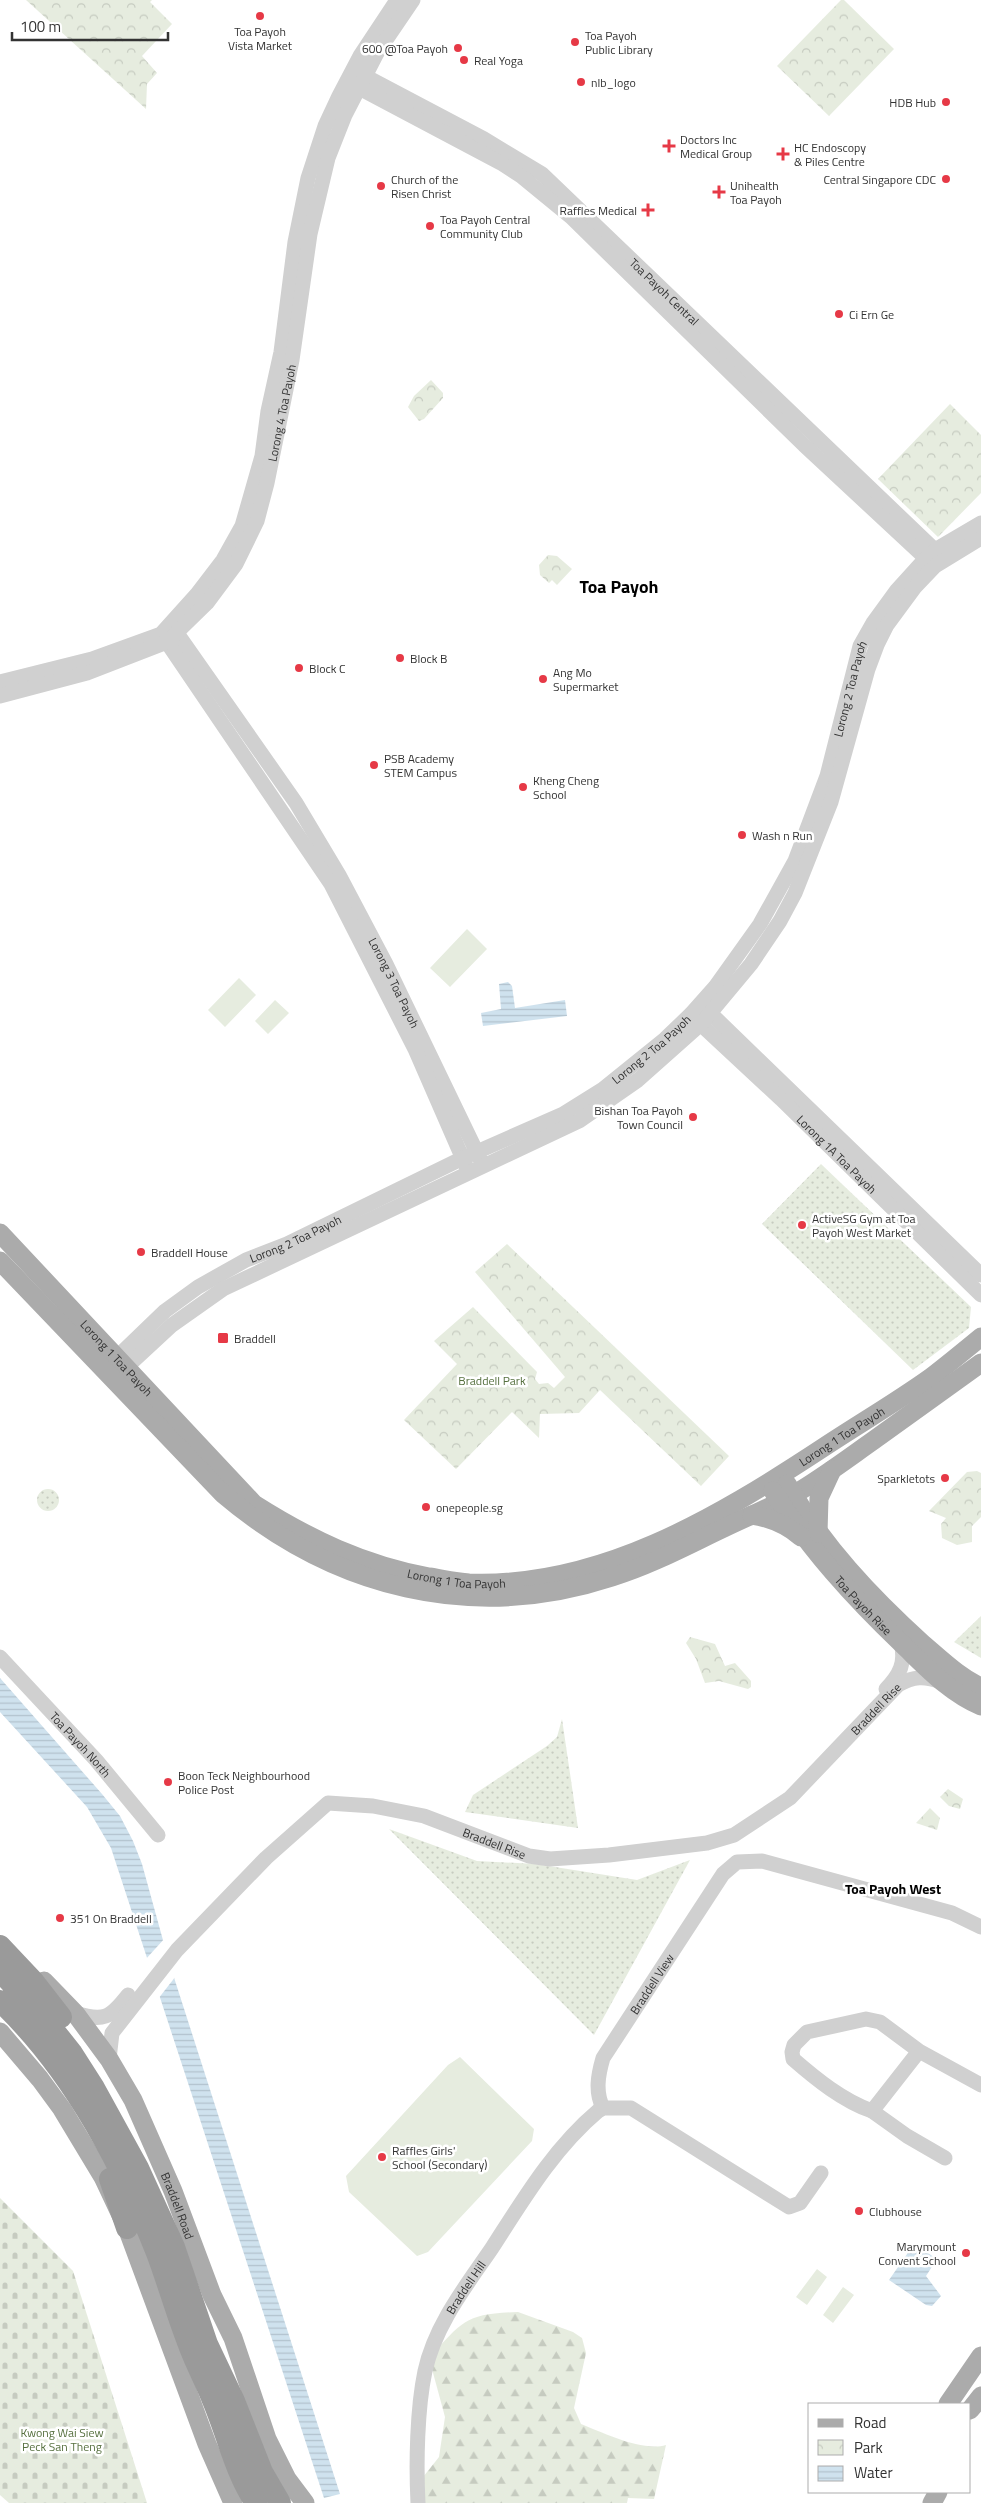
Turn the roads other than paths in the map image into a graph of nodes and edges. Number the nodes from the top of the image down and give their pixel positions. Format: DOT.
graph roads {
  1 [pos="397,0"];
  2 [pos="413,0"];
  3 [pos="356,79"];
  4 [pos="981,523"];
  5 [pos="981,538"];
  6 [pos="935,558"];
  7 [pos="169,633"];
  8 [pos="0,682"];
  9 [pos="0,696"];
  10 [pos="296,803"];
  11 [pos="282,811"];
  12 [pos="701,1014"];
  13 [pos="781,1090"];
  14 [pos="481,1160"];
  15 [pos="466,1165"];
  16 [pos="0,1233"];
  17 [pos="0,1261"];
  18 [pos="981,1275"];
  19 [pos="981,1295"];
  20 [pos="981,1337"];
  21 [pos="981,1363"];
  22 [pos="115,1368"];
  23 [pos="832,1470"];
  24 [pos="775,1479"];
  25 [pos="787,1498"];
  26 [pos="752,1515"];
  27 [pos="815,1539"];
  28 [pos="377,1573"];
  29 [pos="901,1643"];
  30 [pos="0,1657"];
  31 [pos="942,1682"];
  32 [pos="981,1687"];
  33 [pos="981,1706"];
  34 [pos="774,1806"];
  35 [pos="158,1835"];
  36 [pos="981,1926"];
  37 [pos="0,1940"];
  38 [pos="0,1946"];
  39 [pos="0,1971"];
  40 [pos="147,1980"];
  41 [pos="4,2005"];
  42 [pos="75,2013"];
  43 [pos="0,2032"];
  44 [pos="918,2051"];
  45 [pos="109,2059"];
  46 [pos="981,2085"];
  47 [pos="603,2108"];
  48 [pos="872,2111"];
  49 [pos="945,2158"];
  50 [pos="821,2173"];
  51 [pos="127,2228"];
  52 [pos="174,2247"];
  53 [pos="981,2356"];
  54 [pos="981,2396"];
  55 [pos="949,2403"];
  56 [pos="971,2409"];
  57 [pos="237,2436"];
  58 [pos="233,2503"];
  59 [pos="256,2503"];
  60 [pos="280,2503"];
  61 [pos="305,2503"];
  62 [pos="418,2503"];
  1 -- 3 [label="street, Lorong 4 Toa Payoh"];
  2 -- 3 [label="street, Lorong 4 Toa Payoh"];
  3 -- 6 [label="street, Toa Payoh Central"];
  3 -- 7 [label="street, Lorong 4 Toa Payoh"];
  4 -- 6 [label="street, Lorong 2 Toa Payoh"];
  5 -- 6 [label="street, Lorong 2 Toa Payoh"];
  6 -- 12 [label="street, Lorong 2 Toa Payoh"];
  7 -- 8 [label="street, Lorong 4 Toa Payoh"];
  7 -- 9 [label="street, Lorong 4 Toa Payoh"];
  7 -- 10 [label="street, Lorong 3 Toa Payoh"];
  7 -- 11 [label="street, Lorong 3 Toa Payoh"];
  10 -- 11 [label="street"];
  10 -- 14 [label="street, Lorong 3 Toa Payoh"];
  11 -- 15 [label="street, Lorong 3 Toa Payoh"];
  12 -- 13 [label="street, Lorong 1A Toa Payoh"];
  12 -- 14 [label="street, Lorong 2 Toa Payoh"];
  13 -- 18 [label="street, Lorong 1A Toa Payoh"];
  13 -- 19 [label="street, Lorong 1A Toa Payoh"];
  14 -- 15 [label="street, Lorong 2 Toa Payoh"];
  15 -- 22 [label="street, Lorong 2 Toa Payoh"];
  16 -- 22 [label="main road, Lorong 1 Toa Payoh"];
  17 -- 22 [label="main road, Lorong 1 Toa Payoh"];
  20 -- 24 [label="main road, Lorong 1 Toa Payoh"];
  21 -- 23 [label="main road, Lorong 1 Toa Payoh"];
  22 -- 28 [label="main road, Lorong 1 Toa Payoh"];
  23 -- 25 [label="main road, Lorong 1 Toa Payoh"];
  23 -- 27 [label="main road"];
  24 -- 25 [label="main road, Toa Payoh Rise"];
  24 -- 28 [label="main road, Lorong 1 Toa Payoh"];
  25 -- 26 [label="main road, Lorong 1 Toa Payoh"];
  25 -- 27 [label="main road, Toa Payoh Rise"];
  26 -- 27 [label="main road"];
  26 -- 28 [label="main road, Lorong 1 Toa Payoh"];
  27 -- 29 [label="main road, Toa Payoh Rise"];
  27 -- 32 [label="main road, Toa Payoh Rise"];
  29 -- 31 [label="main road, Toa Payoh Rise"];
  29 -- 34 [label="street, Braddell Rise"];
  30 -- 35 [label="street, Toa Payoh North"];
  31 -- 33 [label="main road, Toa Payoh Rise"];
  31 -- 34 [label="street, Braddell Rise"];
  34 -- 40 [label="street, Braddell Rise"];
  36 -- 47 [label="street, Braddell View"];
  37 -- 42 [label="main road, Braddell Road"];
  38 -- 52 [label="highway"];
  39 -- 52 [label="highway, Braddell Road"];
  40 -- 42 [label="street, Braddell Rise"];
  40 -- 45 [label="street, Braddell Rise"];
  41 -- 51 [label="highway"];
  41 -- 57 [label="highway"];
  42 -- 45 [label="main road, Braddell Road"];
  43 -- 51 [label="main road"];
  44 -- 46 [label="street"];
  44 -- 48 [label="street"];
  44 -- 48 [label="street"];
  45 -- 61 [label="main road, Braddell Road"];
  47 -- 50 [label="street"];
  47 -- 62 [label="street, Braddell Hill"];
  48 -- 49 [label="street"];
  51 -- 58 [label="main road"];
  52 -- 57 [label="highway, Braddell Road"];
  53 -- 55 [label="main road"];
  54 -- 56 [label="main road"];
  57 -- 59 [label="highway"];
  57 -- 60 [label="highway"];
}
